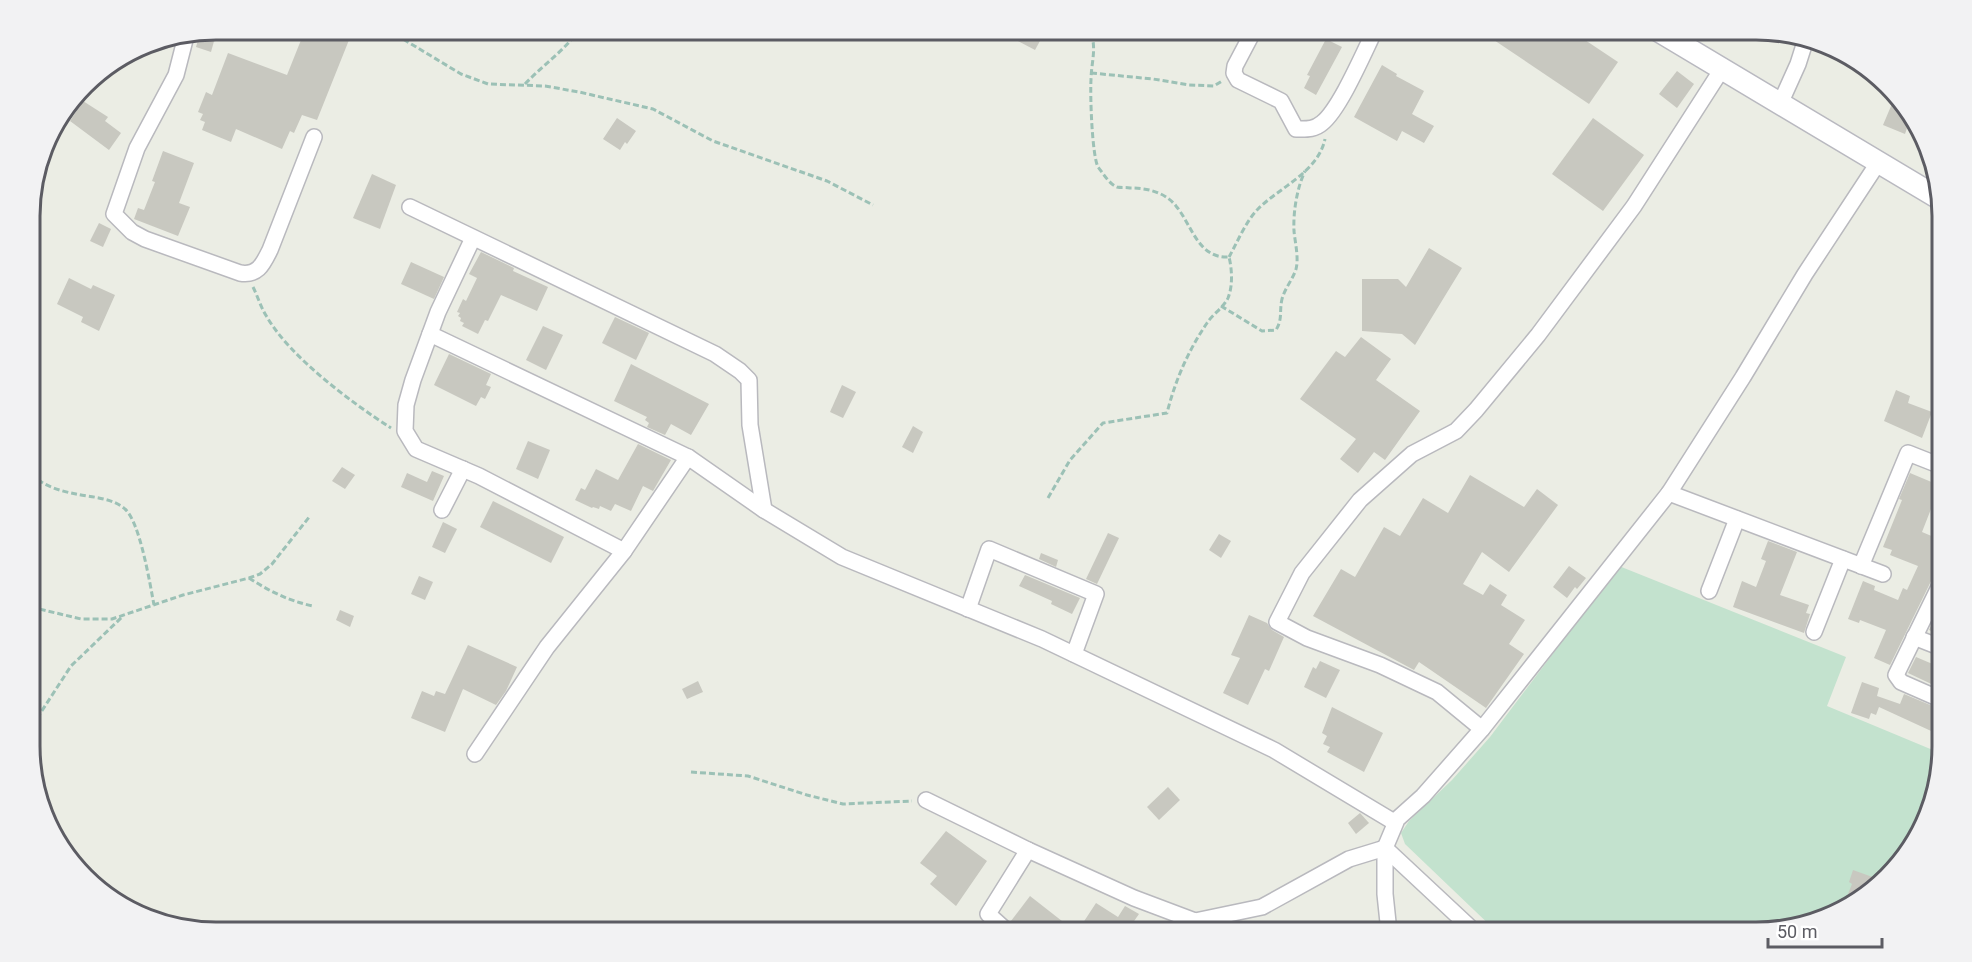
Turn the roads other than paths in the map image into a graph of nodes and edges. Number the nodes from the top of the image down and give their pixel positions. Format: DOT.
graph roads {
  1 [pos="1248,41"];
  2 [pos="1369,41"];
  3 [pos="1675,41"];
  4 [pos="184,44"];
  5 [pos="1803,48"];
  6 [pos="1722,69"];
  7 [pos="1780,104"];
  8 [pos="314,137"];
  9 [pos="1878,163"];
  10 [pos="1930,194"];
  11 [pos="410,207"];
  12 [pos="473,237"];
  13 [pos="430,334"];
  14 [pos="688,457"];
  15 [pos="1932,462"];
  16 [pos="463,469"];
  17 [pos="1669,493"];
  18 [pos="442,510"];
  19 [pos="764,510"];
  20 [pos="1737,519"];
  21 [pos="624,551"];
  22 [pos="1843,559"];
  23 [pos="1861,566"];
  24 [pos="1883,574"];
  25 [pos="1709,591"];
  26 [pos="1932,601"];
  27 [pos="968,609"];
  28 [pos="1814,632"];
  29 [pos="1914,638"];
  30 [pos="1932,644"];
  31 [pos="1074,654"];
  32 [pos="1932,695"];
  33 [pos="1482,729"];
  34 [pos="475,754"];
  35 [pos="926,800"];
  36 [pos="1394,822"];
  37 [pos="1385,848"];
  38 [pos="1028,850"];
  39 [pos="996,921"];
  40 [pos="1388,921"];
  41 [pos="1463,921"];
  1 -- 2 [label="street"];
  3 -- 6 [label="street"];
  4 -- 8 [label="street"];
  5 -- 7 [label="street"];
  6 -- 7 [label="street"];
  6 -- 33 [label="street"];
  7 -- 9 [label="street"];
  9 -- 10 [label="street"];
  9 -- 17 [label="street"];
  11 -- 12 [label="street"];
  12 -- 13 [label="street"];
  12 -- 19 [label="street"];
  13 -- 14 [label="street"];
  13 -- 16 [label="street"];
  14 -- 19 [label="street"];
  14 -- 21 [label="street"];
  15 -- 23 [label="street"];
  16 -- 18 [label="street"];
  16 -- 21 [label="street"];
  17 -- 20 [label="street"];
  17 -- 33 [label="street"];
  19 -- 27 [label="street"];
  20 -- 22 [label="street"];
  20 -- 25 [label="street"];
  21 -- 34 [label="street"];
  22 -- 23 [label="street"];
  22 -- 28 [label="street"];
  23 -- 24 [label="street"];
  26 -- 29 [label="street"];
  27 -- 31 [label="street"];
  27 -- 31 [label="street"];
  29 -- 30 [label="street"];
  29 -- 32 [label="street"];
  31 -- 36 [label="street"];
  33 -- 36 [label="street"];
  35 -- 38 [label="street"];
  36 -- 37 [label="street"];
  37 -- 38 [label="street"];
  37 -- 40 [label="street"];
  37 -- 41 [label="street"];
  38 -- 39 [label="street"];
}
